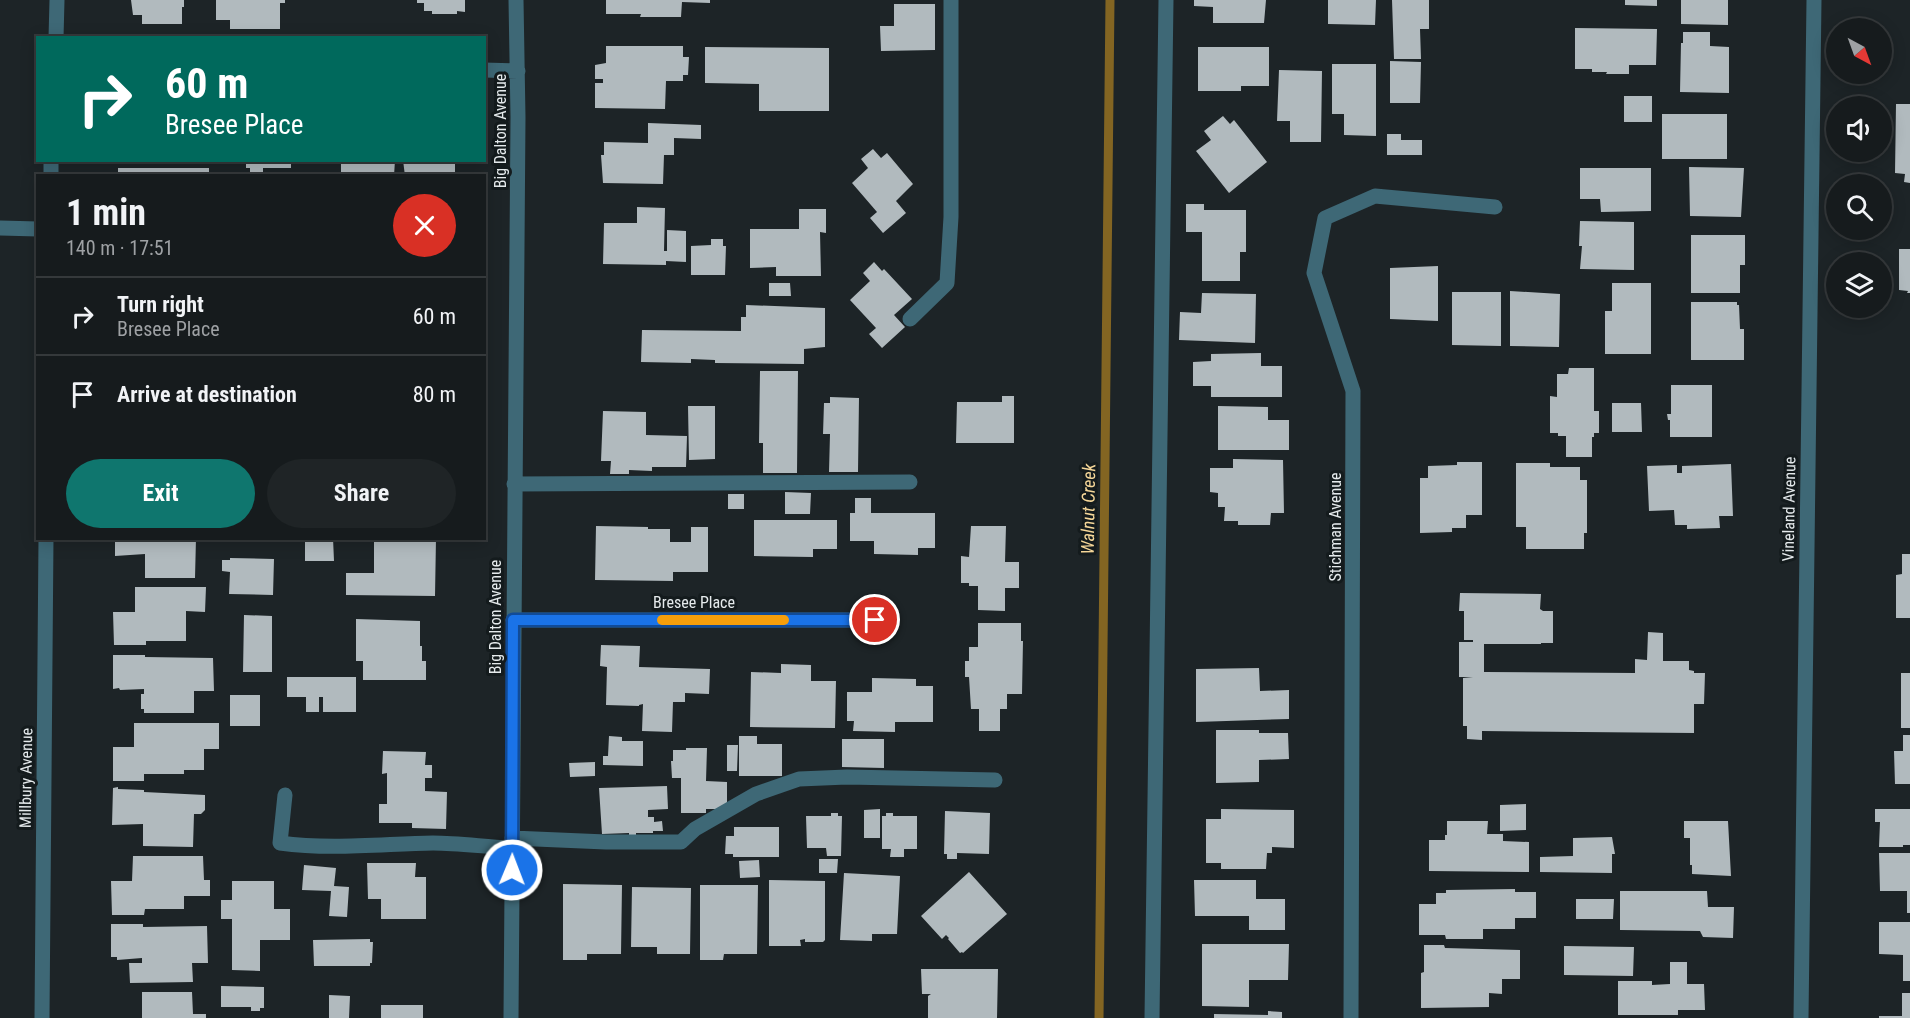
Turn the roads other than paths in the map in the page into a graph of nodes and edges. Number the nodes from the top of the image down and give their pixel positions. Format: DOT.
graph roads {
  1 [pos="57,0"];
  2 [pos="516,0"];
  3 [pos="951,0"];
  4 [pos="1167,0"];
  5 [pos="1814,0"];
  6 [pos="56,36"];
  7 [pos="486,70"];
  8 [pos="518,71"];
  9 [pos="1495,207"];
  10 [pos="0,228"];
  11 [pos="36,229"];
  12 [pos="910,319"];
  13 [pos="910,482"];
  14 [pos="514,484"];
  15 [pos="46,540"];
  16 [pos="513,620"];
  17 [pos="875,620"];
  18 [pos="995,780"];
  19 [pos="285,795"];
  20 [pos="512,843"];
  21 [pos="42,1018"];
  22 [pos="511,1018"];
  23 [pos="1152,1018"];
  24 [pos="1351,1018"];
  25 [pos="1801,1018"];
  1 -- 6 [label="street"];
  2 -- 8 [label="street, Big Dalton Avenue"];
  3 -- 12 [label="street"];
  4 -- 23 [label="street"];
  5 -- 25 [label="street, Vineland Avenue"];
  7 -- 8 [label="street"];
  8 -- 14 [label="street, Big Dalton Avenue"];
  9 -- 24 [label="street, Stichman Avenue"];
  10 -- 11 [label="street"];
  13 -- 14 [label="street"];
  14 -- 16 [label="street, Big Dalton Avenue"];
  15 -- 21 [label="street, Millbury Avenue"];
  16 -- 17 [label="street, Bresee Place"];
  16 -- 20 [label="street, Big Dalton Avenue"];
  18 -- 20 [label="street"];
  19 -- 20 [label="street"];
  20 -- 22 [label="street, Big Dalton Avenue"];
}
